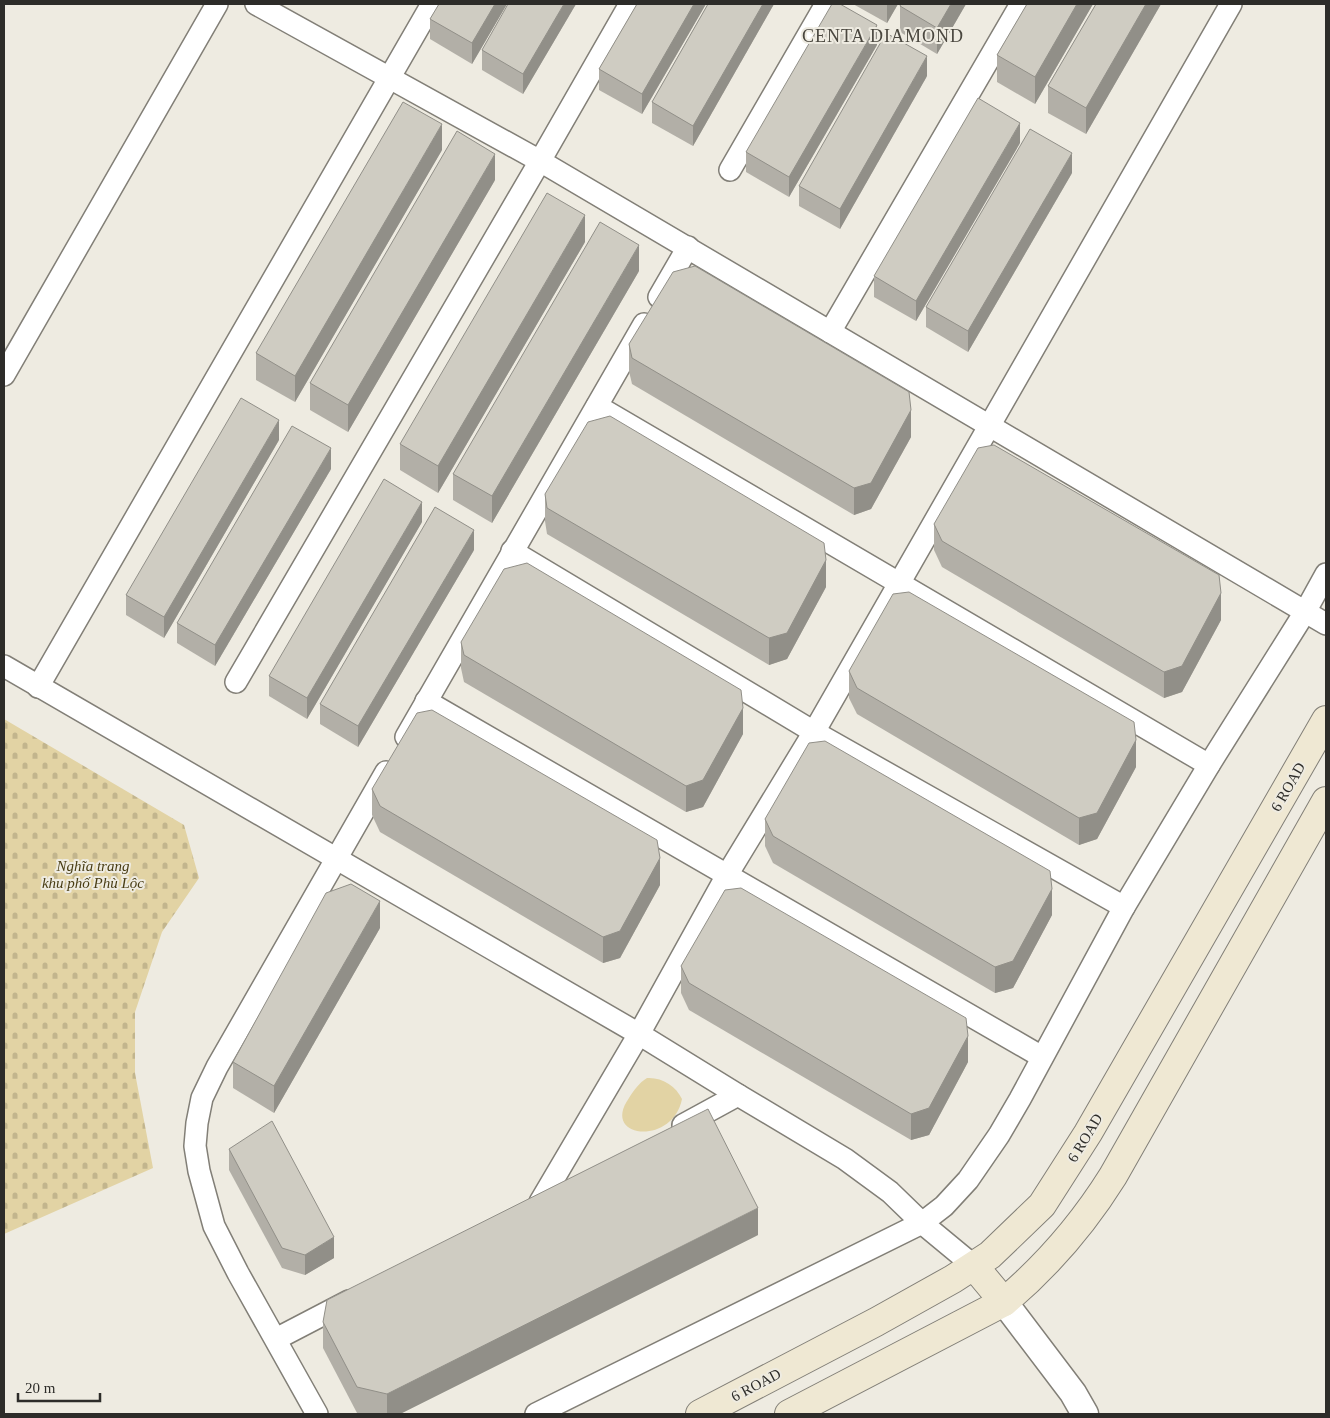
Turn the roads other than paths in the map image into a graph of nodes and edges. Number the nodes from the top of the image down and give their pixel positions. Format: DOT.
graph roads {
  1 [pos="217,4"];
  2 [pos="256,4"];
  3 [pos="432,4"];
  4 [pos="630,4"];
  5 [pos="826,4"];
  6 [pos="1021,4"];
  7 [pos="1231,4"];
  8 [pos="390,77"];
  9 [pos="540,161"];
  10 [pos="730,170"];
  11 [pos="688,247"];
  12 [pos="830,332"];
  13 [pos="4,375"];
  14 [pos="596,406"];
  15 [pos="988,426"];
  16 [pos="512,551"];
  17 [pos="1326,574"];
  18 [pos="898,584"];
  19 [pos="1304,612"];
  20 [pos="1326,624"];
  21 [pos="4,666"];
  22 [pos="236,682"];
  23 [pos="38,686"];
  24 [pos="426,701"];
  25 [pos="1326,720"];
  26 [pos="814,732"];
  27 [pos="1209,765"];
  28 [pos="1326,802"];
  29 [pos="338,859"];
  30 [pos="727,875"];
  31 [pos="1124,907"];
  32 [pos="639,1034"];
  33 [pos="1042,1057"];
  34 [pos="738,1095"];
  35 [pos="669,1132"];
  36 [pos="574,1184"];
  37 [pos="922,1223"];
  38 [pos="974,1266"];
  39 [pos="364,1294"];
  40 [pos="1004,1302"];
  41 [pos="276,1339"];
  42 [pos="317,1414"];
  43 [pos="536,1414"];
  44 [pos="700,1414"];
  45 [pos="789,1414"];
  46 [pos="1085,1414"];
  1 -- 13 [label="street"];
  2 -- 8 [label="street"];
  3 -- 8 [label="street"];
  4 -- 9 [label="street"];
  5 -- 10 [label="street"];
  6 -- 12 [label="street"];
  7 -- 15 [label="street"];
  8 -- 9 [label="street"];
  8 -- 23 [label="street"];
  9 -- 11 [label="street"];
  9 -- 22 [label="street"];
  11 -- 12 [label="street"];
  11 -- 14 [label="street"];
  12 -- 15 [label="street"];
  14 -- 16 [label="street"];
  14 -- 18 [label="street"];
  15 -- 18 [label="street"];
  15 -- 19 [label="street"];
  16 -- 24 [label="street"];
  16 -- 26 [label="street"];
  17 -- 19 [label="street"];
  18 -- 26 [label="street"];
  18 -- 27 [label="street"];
  19 -- 20 [label="street"];
  19 -- 27 [label="street"];
  21 -- 23 [label="street"];
  23 -- 29 [label="street"];
  24 -- 29 [label="street"];
  24 -- 30 [label="street"];
  25 -- 38 [label="main road, 6 ROAD"];
  26 -- 30 [label="street"];
  26 -- 31 [label="street"];
  27 -- 31 [label="street"];
  28 -- 40 [label="main road"];
  29 -- 32 [label="street"];
  29 -- 41 [label="street"];
  30 -- 32 [label="street"];
  30 -- 33 [label="street"];
  31 -- 33 [label="street"];
  32 -- 34 [label="street"];
  32 -- 36 [label="street"];
  33 -- 37 [label="street"];
  34 -- 35 [label="street"];
  34 -- 37 [label="street"];
  37 -- 38 [label="street"];
  37 -- 43 [label="street"];
  38 -- 40 [label="main road"];
  38 -- 44 [label="main road, 6 ROAD"];
  39 -- 41 [label="street"];
  40 -- 45 [label="main road"];
  40 -- 46 [label="street"];
  41 -- 42 [label="street"];
}
